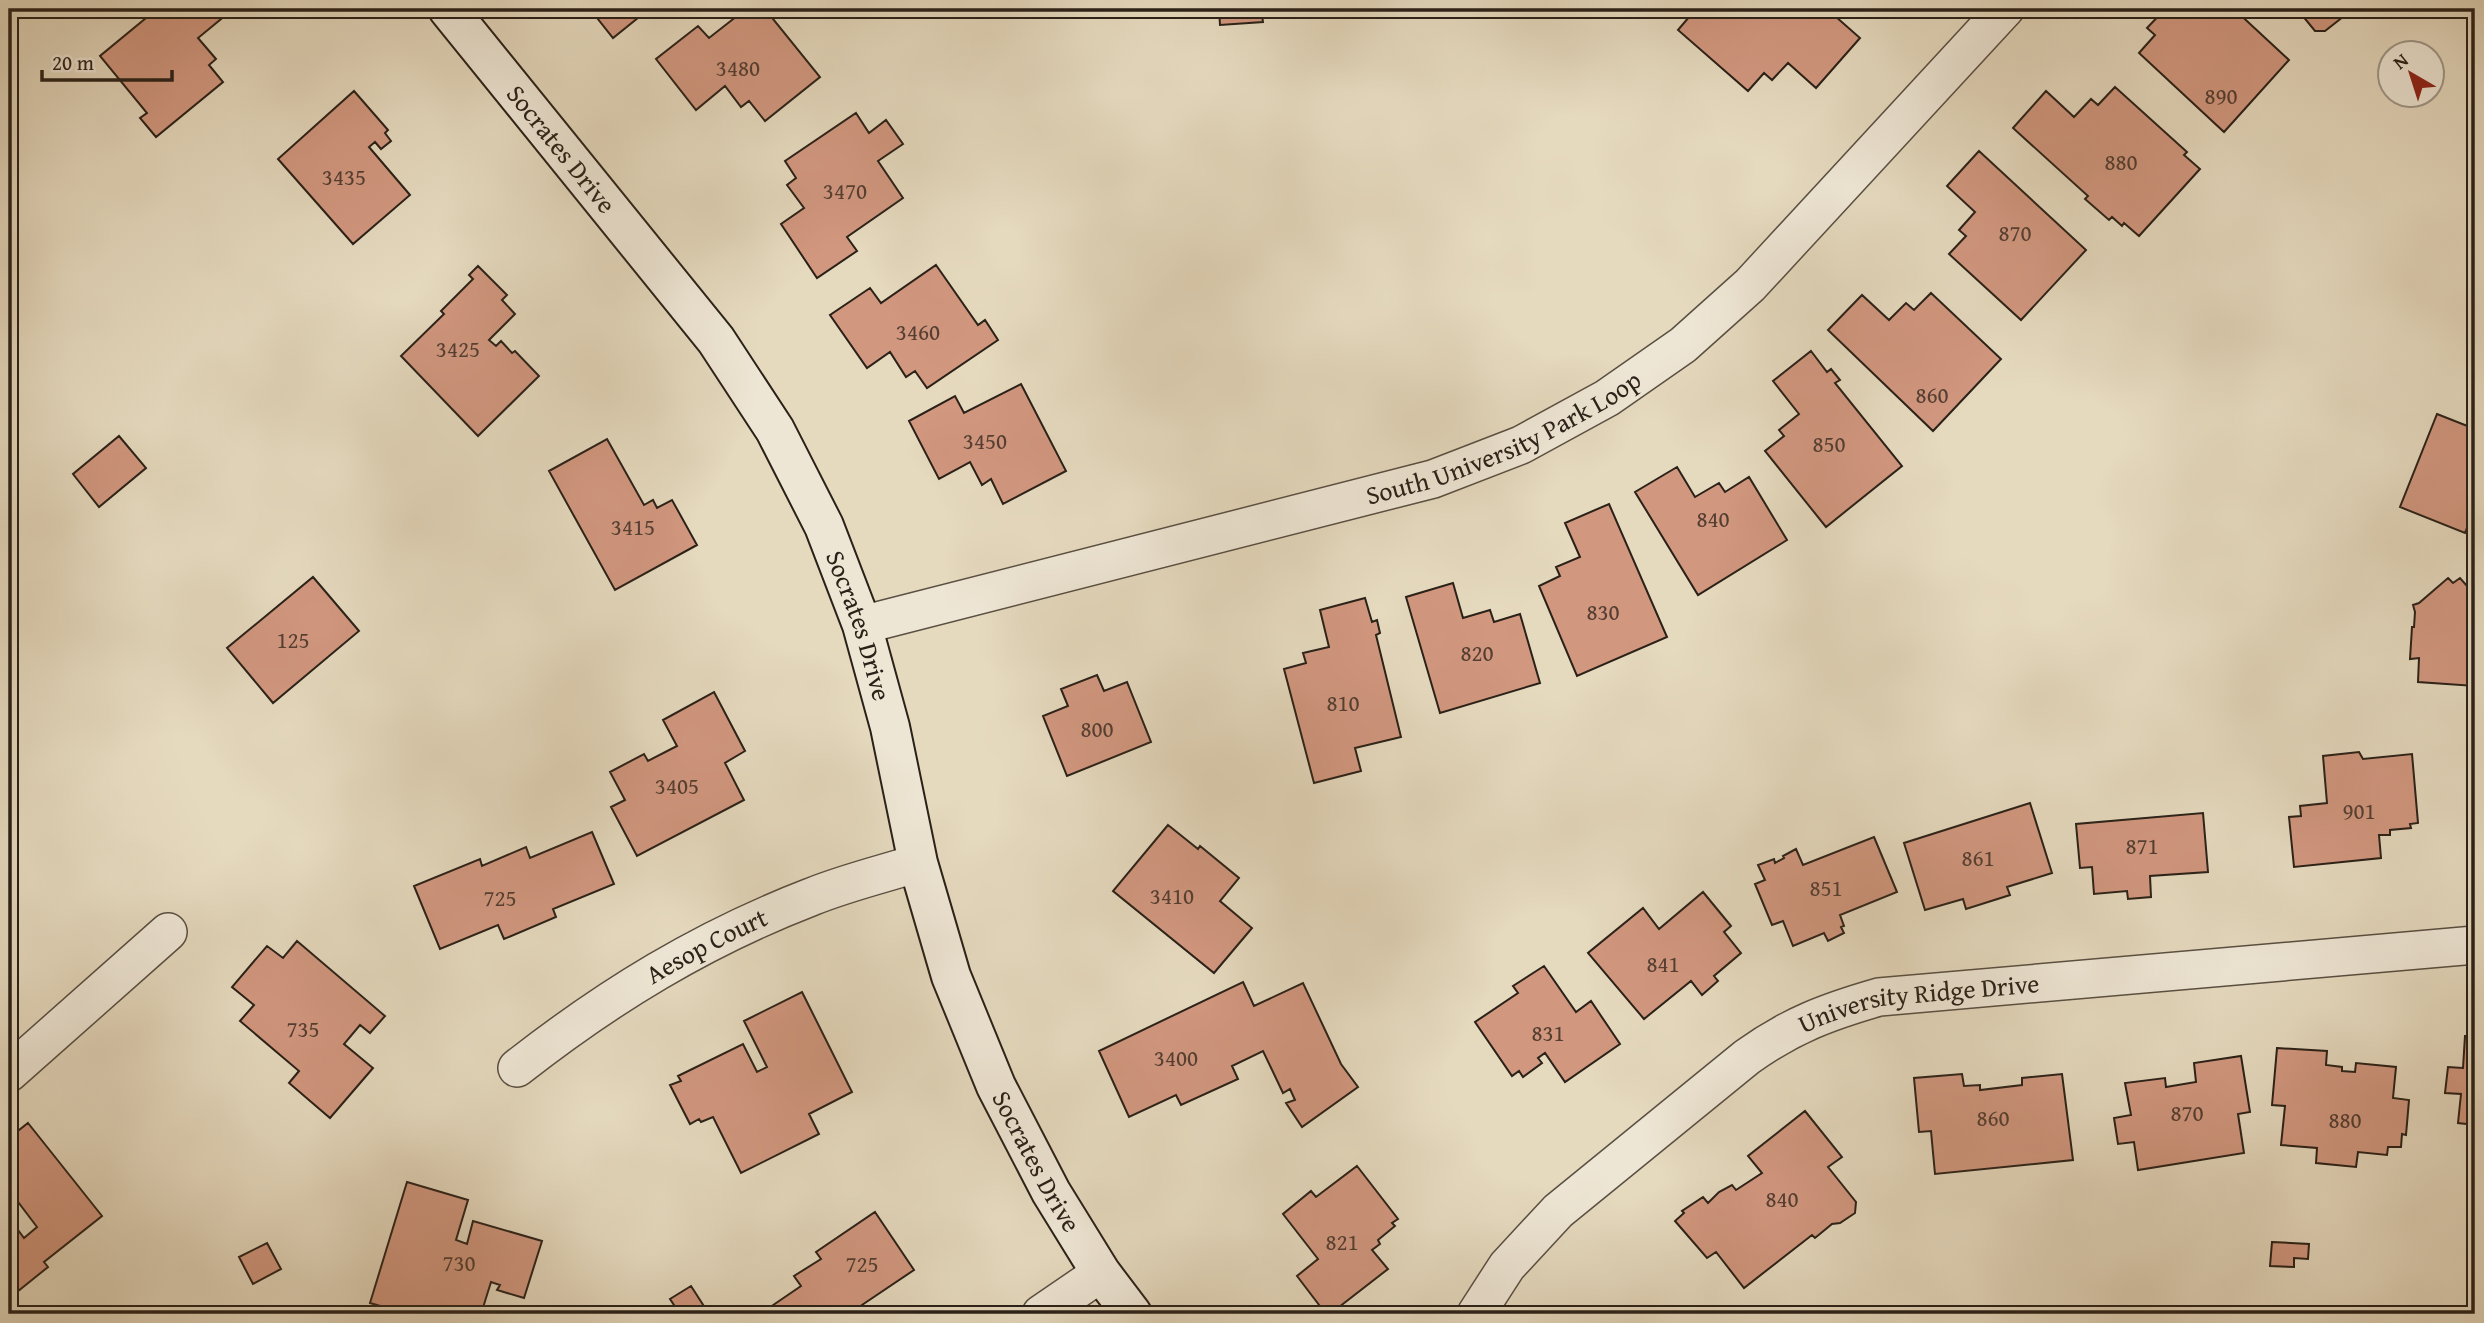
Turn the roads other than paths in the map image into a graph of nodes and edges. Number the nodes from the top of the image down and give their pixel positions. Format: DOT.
graph roads {
  1 [pos="448,9"];
  2 [pos="2005,9"];
  3 [pos="862,625"];
  4 [pos="918,863"];
  5 [pos="168,932"];
  6 [pos="2475,945"];
  7 [pos="517,1068"];
  8 [pos="9,1073"];
  9 [pos="1101,1273"];
  10 [pos="1041,1314"];
  11 [pos="1132,1314"];
  12 [pos="1476,1314"];
  1 -- 3 [label="street, Socrates Drive"];
  2 -- 3 [label="street, South University Park Loop"];
  3 -- 4 [label="street, Socrates Drive"];
  4 -- 7 [label="street, Aesop Court"];
  4 -- 9 [label="street, Socrates Drive"];
  5 -- 8 [label="street"];
  6 -- 12 [label="street, University Ridge Drive"];
  9 -- 10 [label="street"];
  9 -- 11 [label="street, Socrates Drive"];
}
